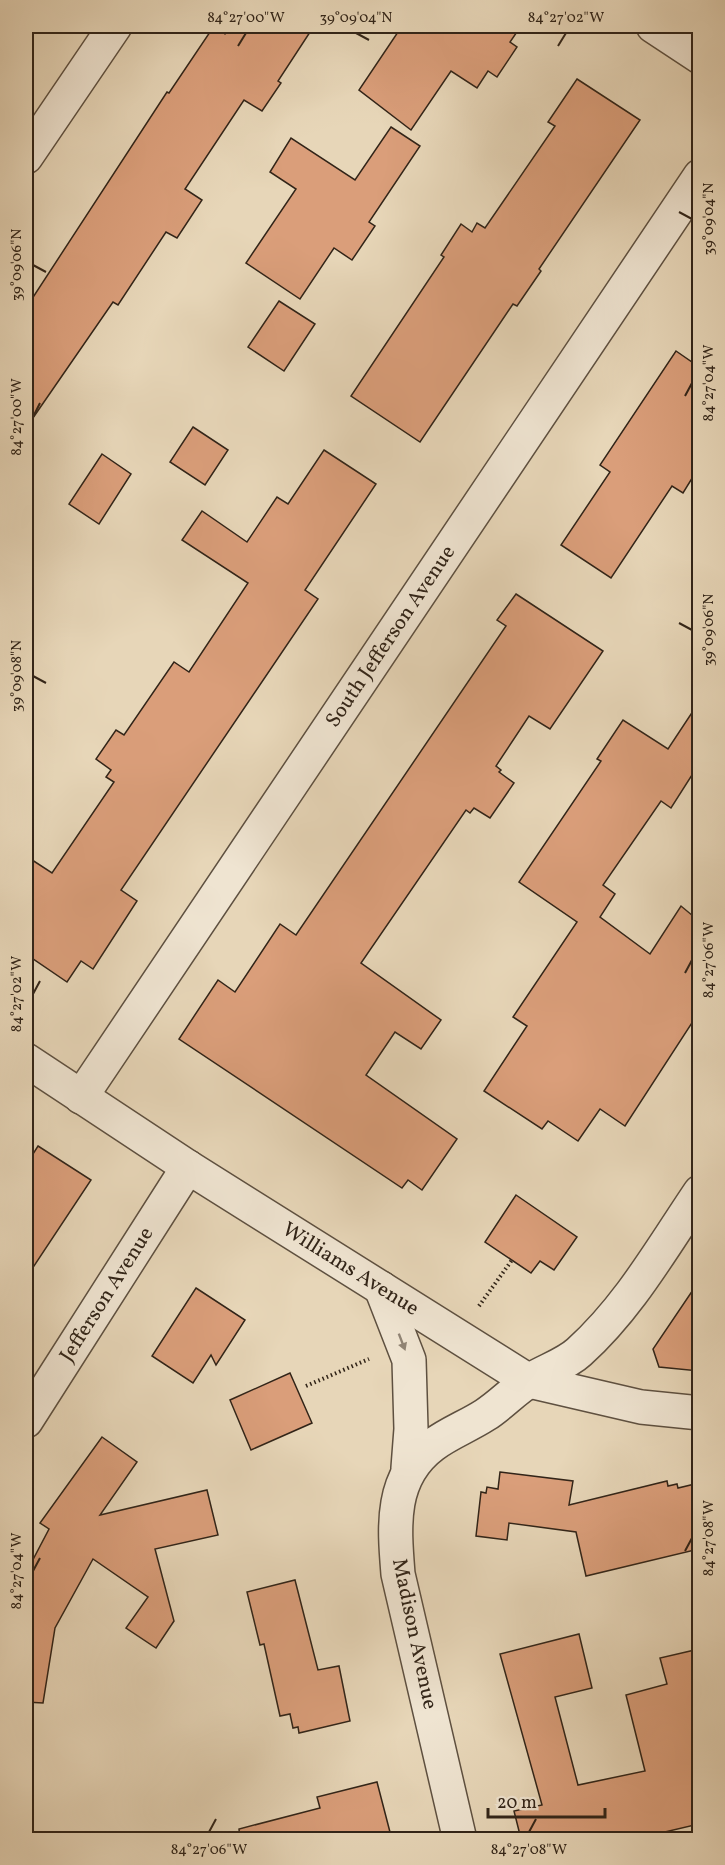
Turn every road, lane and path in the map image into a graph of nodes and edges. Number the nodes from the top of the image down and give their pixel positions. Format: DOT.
graph roads {
  1 [pos="115,26"];
  2 [pos="652,26"];
  3 [pos="699,57"];
  4 [pos="26,157"];
  5 [pos="699,176"];
  6 [pos="26,1060"];
  7 [pos="81,1097"];
  8 [pos="188,1167"];
  9 [pos="699,1192"];
  10 [pos="512,1260"];
  11 [pos="381,1288"];
  12 [pos="478,1307"];
  13 [pos="377,1355"];
  14 [pos="529,1381"];
  15 [pos="306,1386"];
  16 [pos="699,1413"];
  17 [pos="26,1421"];
  18 [pos="408,1468"];
  19 [pos="460,1839"];
  1 -- 4 [label="street"];
  2 -- 3 [label="street"];
  5 -- 7 [label="street, South Jefferson Avenue"];
  6 -- 7 [label="street, Williams Avenue"];
  7 -- 8 [label="street, Williams Avenue"];
  8 -- 11 [label="street, Williams Avenue"];
  8 -- 17 [label="street, Jefferson Avenue"];
  9 -- 14 [label="street"];
  10 -- 12 [label="path"];
  11 -- 14 [label="street, Williams Avenue"];
  11 -- 18 [label="street, Madison Avenue, one-way"];
  13 -- 15 [label="path"];
  14 -- 16 [label="street, Williams Avenue"];
  14 -- 18 [label="street"];
  18 -- 19 [label="street, Madison Avenue"];
}
